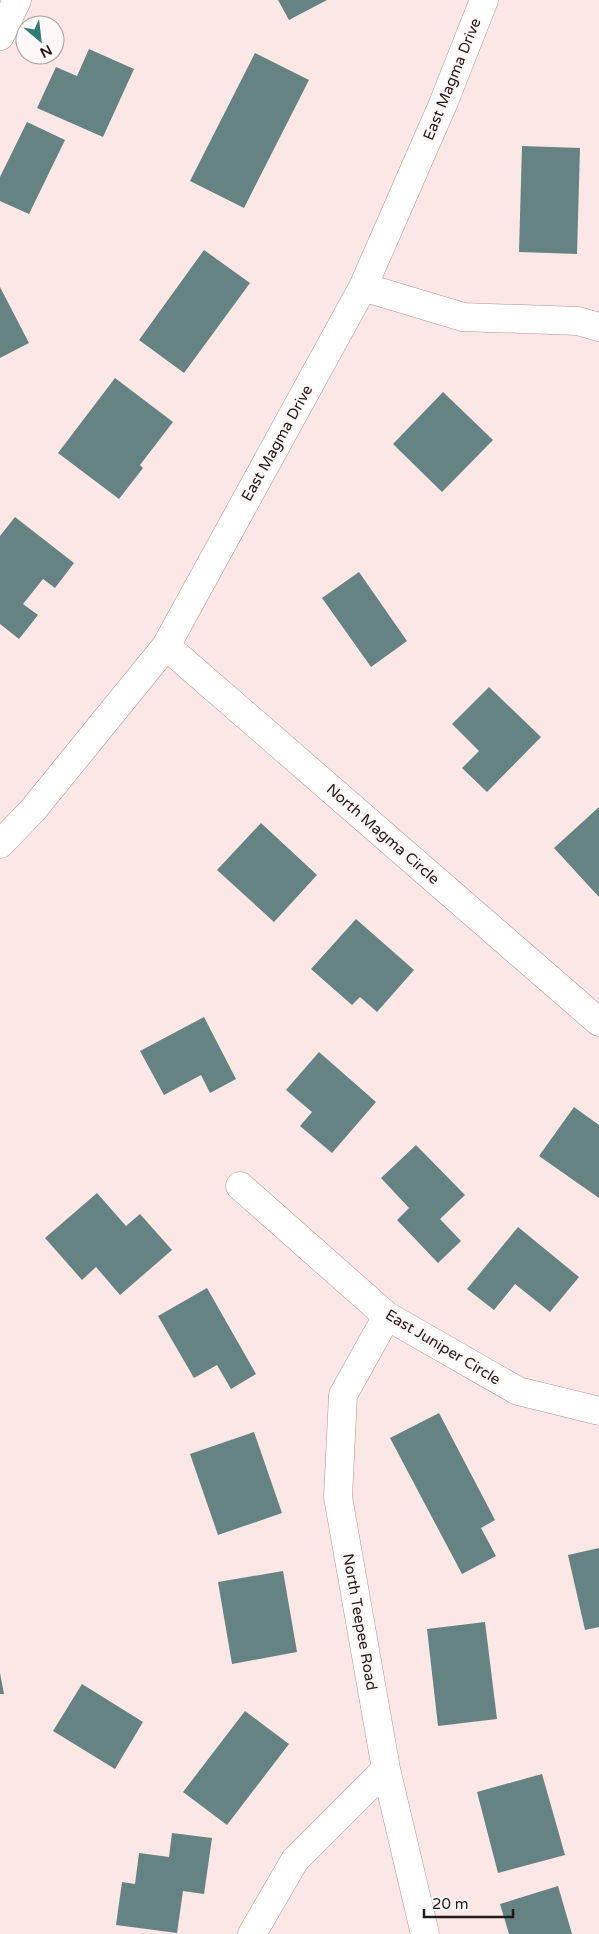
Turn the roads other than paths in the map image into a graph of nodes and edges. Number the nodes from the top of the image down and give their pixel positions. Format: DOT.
graph roads {
  1 [pos="17,0"];
  2 [pos="484,0"];
  3 [pos="0,36"];
  4 [pos="362,287"];
  5 [pos="599,327"];
  6 [pos="166,646"];
  7 [pos="0,844"];
  8 [pos="599,1022"];
  9 [pos="240,1186"];
  10 [pos="387,1316"];
  11 [pos="599,1411"];
  12 [pos="386,1769"];
  13 [pos="252,1934"];
  14 [pos="425,1934"];
  1 -- 3 [label="street"];
  2 -- 4 [label="street, East Magma Drive"];
  4 -- 5 [label="street"];
  4 -- 6 [label="street, East Magma Drive"];
  6 -- 7 [label="street, East Magma Drive"];
  6 -- 8 [label="street, North Magma Circle"];
  9 -- 10 [label="street, East Juniper Circle"];
  10 -- 11 [label="street, East Juniper Circle"];
  10 -- 12 [label="street, North Teepee Road"];
  12 -- 13 [label="street"];
  12 -- 14 [label="street, North Teepee Road"];
}
